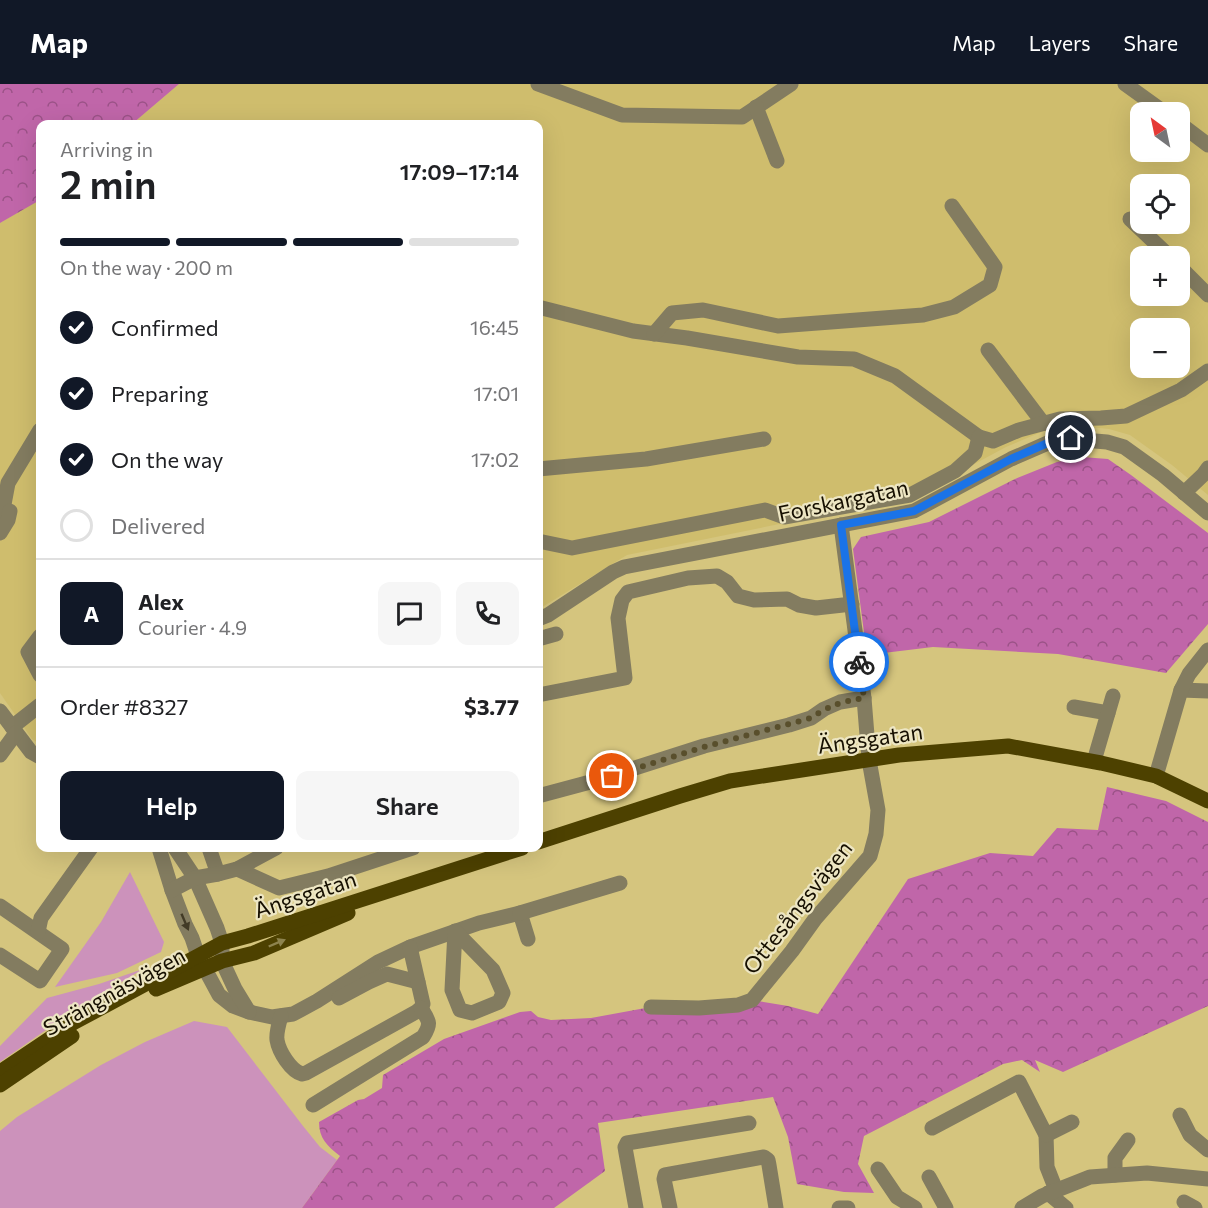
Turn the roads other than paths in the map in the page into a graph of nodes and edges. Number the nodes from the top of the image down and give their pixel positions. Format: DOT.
graph roads {
  1 [pos="538,84"];
  2 [pos="791,84"];
  3 [pos="1125,84"];
  4 [pos="1150,102"];
  5 [pos="756,107"];
  6 [pos="1190,131"];
  7 [pos="1208,145"];
  8 [pos="777,161"];
  9 [pos="952,206"];
  10 [pos="1146,234"];
  11 [pos="1158,246"];
  12 [pos="1190,277"];
  13 [pos="1208,295"];
  14 [pos="543,308"];
  15 [pos="654,334"];
  16 [pos="988,350"];
  17 [pos="1208,371"];
  18 [pos="1043,423"];
  19 [pos="36,437"];
  20 [pos="979,437"];
  21 [pos="764,439"];
  22 [pos="1208,468"];
  23 [pos="17,469"];
  24 [pos="543,469"];
  25 [pos="0,488"];
  26 [pos="1184,492"];
  27 [pos="1207,510"];
  28 [pos="0,518"];
  29 [pos="841,525"];
  30 [pos="0,533"];
  31 [pos="543,542"];
  32 [pos="852,604"];
  33 [pos="543,617"];
  34 [pos="556,634"];
  35 [pos="543,638"];
  36 [pos="36,641"];
  37 [pos="1208,650"];
  38 [pos="36,667"];
  39 [pos="1181,690"];
  40 [pos="1208,691"];
  41 [pos="543,694"];
  42 [pos="1113,696"];
  43 [pos="864,698"];
  44 [pos="1074,707"];
  45 [pos="36,709"];
  46 [pos="0,711"];
  47 [pos="1108,713"];
  48 [pos="14,730"];
  49 [pos="0,755"];
  50 [pos="36,755"];
  51 [pos="869,760"];
  52 [pos="1095,762"];
  53 [pos="1156,776"];
  54 [pos="543,795"];
  55 [pos="1208,801"];
  56 [pos="543,840"];
  57 [pos="88,852"];
  58 [pos="160,852"];
  59 [pos="178,852"];
  60 [pos="211,852"];
  61 [pos="269,852"];
  62 [pos="400,852"];
  63 [pos="510,852"];
  64 [pos="237,869"];
  65 [pos="219,874"];
  66 [pos="195,878"];
  67 [pos="428,879"];
  68 [pos="620,883"];
  69 [pos="172,890"];
  70 [pos="0,906"];
  71 [pos="520,913"];
  72 [pos="455,931"];
  73 [pos="38,932"];
  74 [pos="528,939"];
  75 [pos="222,943"];
  76 [pos="410,947"];
  77 [pos="0,955"];
  78 [pos="222,961"];
  79 [pos="201,962"];
  80 [pos="418,982"];
  81 [pos="651,1007"];
  82 [pos="421,1008"];
  83 [pos="249,1012"];
  84 [pos="279,1023"];
  85 [pos="0,1072"];
  86 [pos="0,1085"];
  87 [pos="313,1105"];
  88 [pos="1180,1115"];
  89 [pos="1071,1122"];
  90 [pos="749,1123"];
  91 [pos="932,1128"];
  92 [pos="1046,1136"];
  93 [pos="1128,1140"];
  94 [pos="1208,1150"];
  95 [pos="878,1169"];
  96 [pos="1115,1175"];
  97 [pos="929,1177"];
  98 [pos="1208,1179"];
  99 [pos="1052,1192"];
  100 [pos="636,1208"];
  101 [pos="670,1208"];
  102 [pos="776,1208"];
  103 [pos="838,1208"];
  104 [pos="848,1208"];
  105 [pos="915,1208"];
  106 [pos="946,1208"];
  107 [pos="1022,1208"];
  108 [pos="1066,1208"];
  1 -- 5 [label="street"];
  2 -- 5 [label="street"];
  3 -- 4 [label="street"];
  5 -- 8 [label="street"];
  6 -- 7 [label="street"];
  9 -- 15 [label="street"];
  10 -- 11 [label="street"];
  12 -- 13 [label="street"];
  14 -- 15 [label="street"];
  15 -- 20 [label="street"];
  16 -- 18 [label="street"];
  17 -- 18 [label="street"];
  18 -- 20 [label="street"];
  19 -- 23 [label="street"];
  20 -- 31 [label="street"];
  21 -- 24 [label="street"];
  22 -- 26 [label="street"];
  23 -- 25 [label="street"];
  23 -- 28 [label="street"];
  23 -- 30 [label="street"];
  26 -- 27 [label="street, Forskargatan"];
  26 -- 29 [label="street, Forskargatan"];
  29 -- 32 [label="street, Ottesångsvägen"];
  29 -- 33 [label="street, Forskargatan"];
  32 -- 41 [label="street"];
  32 -- 43 [label="street, Ottesångsvägen"];
  34 -- 35 [label="street"];
  36 -- 38 [label="street"];
  37 -- 39 [label="street"];
  39 -- 40 [label="street"];
  39 -- 53 [label="street"];
  42 -- 47 [label="street"];
  43 -- 51 [label="street, Ottesångsvägen"];
  43 -- 54 [label="street"];
  44 -- 47 [label="street"];
  45 -- 48 [label="street"];
  46 -- 48 [label="street"];
  47 -- 52 [label="street"];
  48 -- 49 [label="street"];
  48 -- 50 [label="street"];
  51 -- 52 [label="main road, Ängsgatan"];
  51 -- 56 [label="main road, Ängsgatan"];
  51 -- 81 [label="street, Ottesångsvägen"];
  52 -- 53 [label="main road, Ängsgatan"];
  53 -- 55 [label="main road, Ängsgatan"];
  57 -- 73 [label="street"];
  58 -- 69 [label="street"];
  59 -- 66 [label="street"];
  60 -- 65 [label="street"];
  61 -- 64 [label="street"];
  62 -- 64 [label="street"];
  63 -- 67 [label="main road, Ängsgatan"];
  64 -- 65 [label="street"];
  65 -- 66 [label="street"];
  66 -- 69 [label="street"];
  66 -- 75 [label="street"];
  67 -- 75 [label="main road, Ängsgatan"];
  78 -- 67 [label="main road, Ängsgatan, one-way"];
  68 -- 71 [label="street"];
  69 -- 79 [label="street, one-way"];
  70 -- 73 [label="street"];
  71 -- 72 [label="street"];
  71 -- 74 [label="street"];
  72 -- 72 [label="street"];
  72 -- 76 [label="street"];
  73 -- 77 [label="street"];
  75 -- 78 [label="street"];
  75 -- 79 [label="main road, Ängsgatan"];
  76 -- 80 [label="street"];
  76 -- 84 [label="street"];
  78 -- 79 [label="main road, Strängnäsvägen"];
  78 -- 83 [label="street"];
  79 -- 83 [label="street"];
  79 -- 85 [label="main road, Strängnäsvägen"];
  79 -- 86 [label="main road, Strängnäsvägen"];
  80 -- 82 [label="street"];
  80 -- 84 [label="street"];
  82 -- 84 [label="street"];
  82 -- 87 [label="street"];
  83 -- 84 [label="street"];
  88 -- 94 [label="street"];
  89 -- 92 [label="street"];
  90 -- 100 [label="street"];
  91 -- 92 [label="street"];
  92 -- 99 [label="street"];
  93 -- 96 [label="street"];
  95 -- 105 [label="street"];
  96 -- 98 [label="street"];
  96 -- 99 [label="street"];
  97 -- 106 [label="street"];
  99 -- 107 [label="street"];
  99 -- 108 [label="street"];
  101 -- 102 [label="street"];
  103 -- 104 [label="street"];
}
